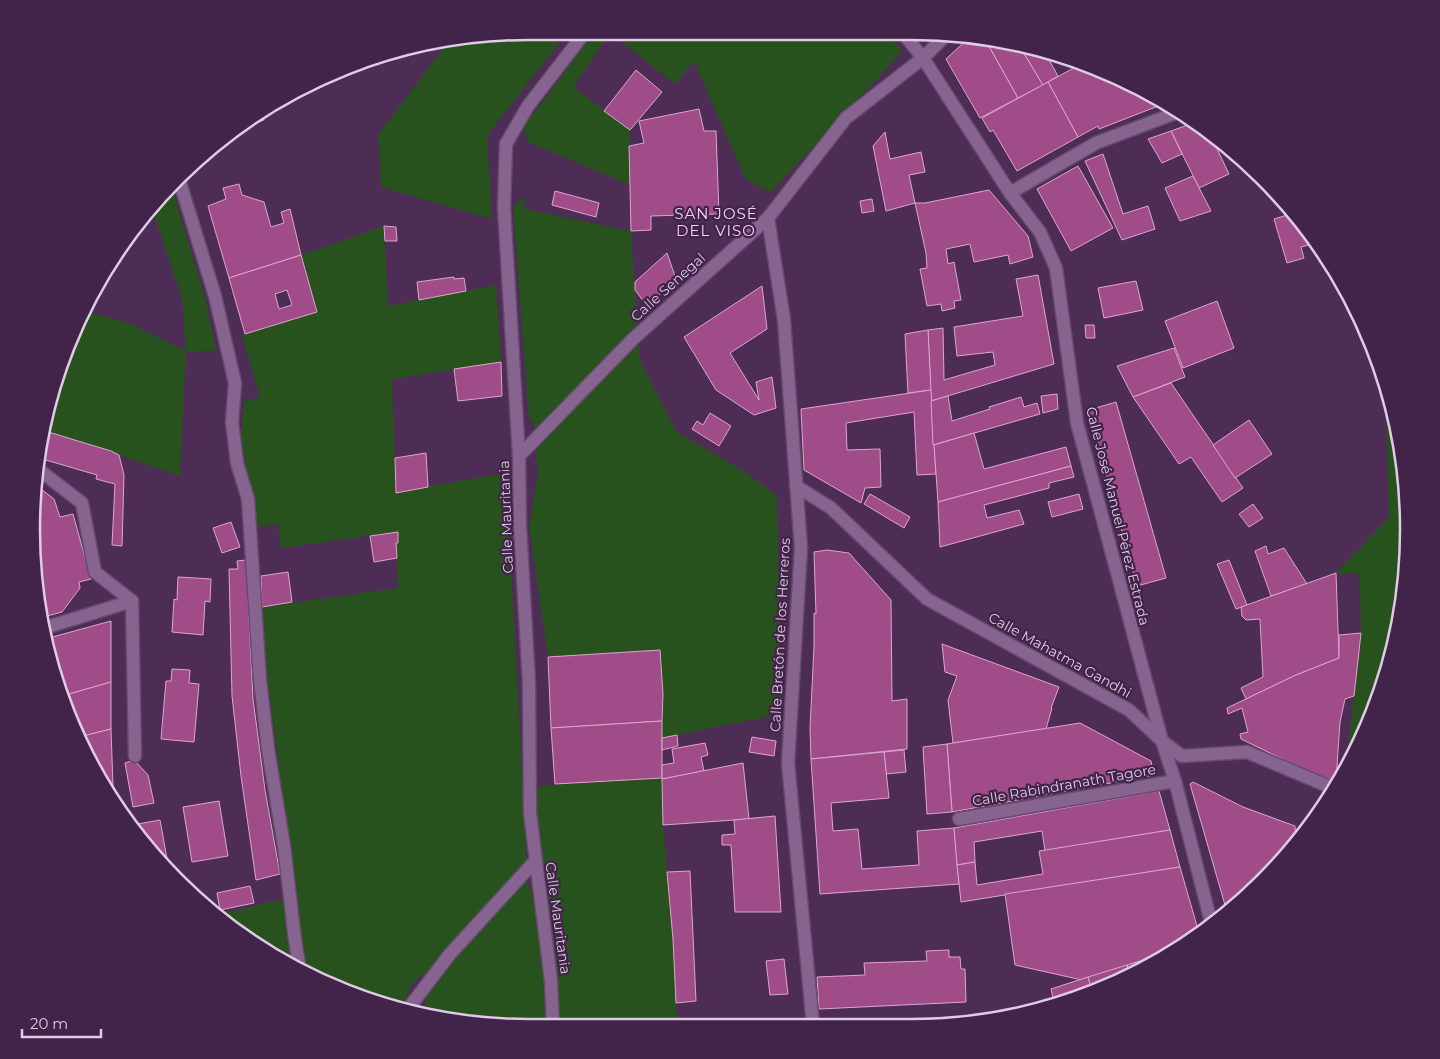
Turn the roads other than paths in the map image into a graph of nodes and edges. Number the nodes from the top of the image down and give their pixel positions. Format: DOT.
graph roads {
  1 [pos="579,40"];
  2 [pos="908,40"];
  3 [pos="940,41"];
  4 [pos="923,58"];
  5 [pos="1170,115"];
  6 [pos="181,185"];
  7 [pos="1010,193"];
  8 [pos="768,218"];
  9 [pos="519,456"];
  10 [pos="43,473"];
  11 [pos="796,486"];
  12 [pos="132,600"];
  13 [pos="49,626"];
  14 [pos="1162,741"];
  15 [pos="135,756"];
  16 [pos="1175,781"];
  17 [pos="1327,786"];
  18 [pos="959,819"];
  19 [pos="535,862"];
  20 [pos="1210,917"];
  21 [pos="298,961"];
  22 [pos="412,1004"];
  23 [pos="553,1019"];
  24 [pos="814,1019"];
  1 -- 9 [label="street, Calle Mauritania"];
  2 -- 4 [label="street, Calle José Manuel Pérez Estrada"];
  3 -- 4 [label="street, Calle Senegal"];
  4 -- 7 [label="street, Calle José Manuel Pérez Estrada"];
  4 -- 8 [label="street, Calle Senegal"];
  5 -- 7 [label="street"];
  6 -- 21 [label="street"];
  7 -- 14 [label="street, Calle José Manuel Pérez Estrada"];
  8 -- 9 [label="street, Calle Senegal"];
  8 -- 11 [label="street, Calle Bretón de los Herreros"];
  9 -- 19 [label="street, Calle Mauritania"];
  10 -- 12 [label="street"];
  11 -- 14 [label="street, Calle Mahatma Gandhi"];
  11 -- 24 [label="street, Calle Bretón de los Herreros"];
  12 -- 13 [label="street"];
  12 -- 15 [label="street"];
  14 -- 16 [label="street, Calle José Manuel Pérez Estrada"];
  14 -- 17 [label="street, Calle Mahatma Gandhi"];
  16 -- 18 [label="street, Calle Rabindranath Tagore"];
  16 -- 20 [label="street, Calle José Manuel Pérez Estrada"];
  19 -- 22 [label="street"];
  19 -- 23 [label="street, Calle Mauritania"];
}
